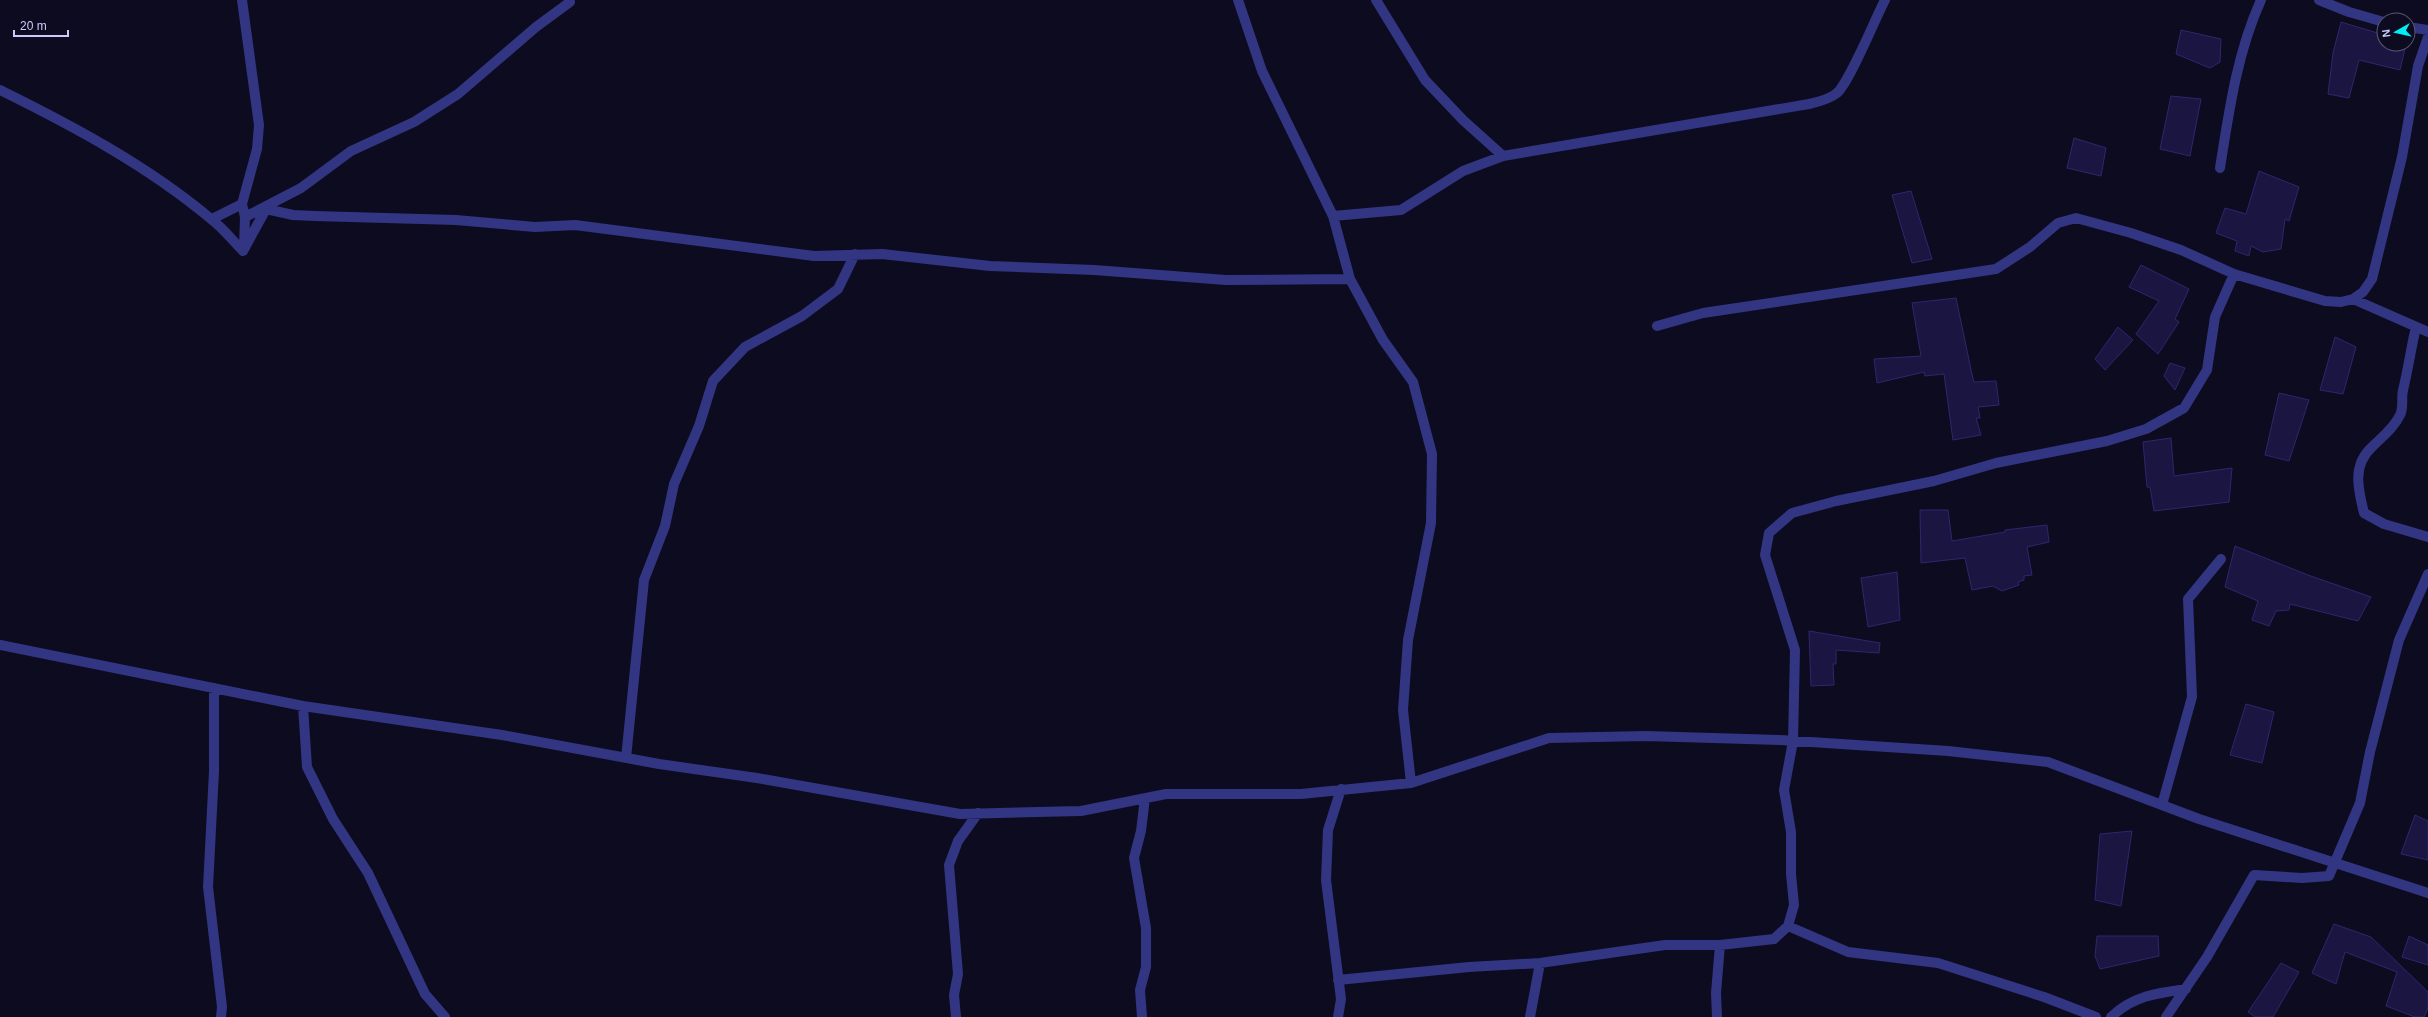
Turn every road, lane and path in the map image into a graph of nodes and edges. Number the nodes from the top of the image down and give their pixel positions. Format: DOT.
graph roads {
  1 [pos="242,0"];
  2 [pos="1238,0"];
  3 [pos="1376,0"];
  4 [pos="1885,0"];
  5 [pos="2260,0"];
  6 [pos="2319,0"];
  7 [pos="570,2"];
  8 [pos="2376,20"];
  9 [pos="2416,28"];
  10 [pos="2428,30"];
  11 [pos="2428,37"];
  12 [pos="0,90"];
  13 [pos="1503,156"];
  14 [pos="2220,168"];
  15 [pos="242,204"];
  16 [pos="1333,216"];
  17 [pos="246,217"];
  18 [pos="212,219"];
  19 [pos="243,251"];
  20 [pos="855,254"];
  21 [pos="2234,274"];
  22 [pos="1350,279"];
  23 [pos="2353,299"];
  24 [pos="1657,326"];
  25 [pos="2416,327"];
  26 [pos="2428,332"];
  27 [pos="2428,537"];
  28 [pos="2221,559"];
  29 [pos="2428,574"];
  30 [pos="0,645"];
  31 [pos="214,688"];
  32 [pos="303,706"];
  33 [pos="1793,741"];
  34 [pos="626,758"];
  35 [pos="1411,783"];
  36 [pos="1341,790"];
  37 [pos="1145,798"];
  38 [pos="2162,805"];
  39 [pos="978,813"];
  40 [pos="2336,862"];
  41 [pos="2428,893"];
  42 [pos="1788,926"];
  43 [pos="1720,945"];
  44 [pos="1540,963"];
  45 [pos="1338,980"];
  46 [pos="2186,989"];
  47 [pos="221,1017"];
  48 [pos="446,1017"];
  49 [pos="956,1017"];
  50 [pos="1142,1017"];
  51 [pos="1338,1017"];
  52 [pos="1530,1017"];
  53 [pos="1717,1017"];
  54 [pos="2096,1017"];
  55 [pos="2111,1017"];
  56 [pos="2166,1017"];
  1 -- 15 [label="street"];
  2 -- 16 [label="street"];
  3 -- 13 [label="street"];
  4 -- 13 [label="street"];
  5 -- 14 [label="street"];
  6 -- 8 [label="street"];
  7 -- 17 [label="street"];
  9 -- 10 [label="street"];
  11 -- 23 [label="street"];
  12 -- 18 [label="street"];
  13 -- 16 [label="street"];
  15 -- 17 [label="street"];
  15 -- 18 [label="street"];
  16 -- 22 [label="street"];
  17 -- 19 [label="street"];
  18 -- 19 [label="street"];
  19 -- 20 [label="street"];
  20 -- 22 [label="street"];
  20 -- 34 [label="street"];
  21 -- 23 [label="street"];
  21 -- 24 [label="street"];
  21 -- 33 [label="street"];
  22 -- 35 [label="street"];
  23 -- 25 [label="street"];
  25 -- 26 [label="street"];
  25 -- 27 [label="street"];
  28 -- 38 [label="street"];
  29 -- 40 [label="street"];
  30 -- 31 [label="street"];
  31 -- 32 [label="street"];
  31 -- 47 [label="street"];
  32 -- 34 [label="street"];
  32 -- 48 [label="street"];
  33 -- 35 [label="street"];
  33 -- 38 [label="street"];
  33 -- 42 [label="street"];
  34 -- 39 [label="street"];
  35 -- 36 [label="street"];
  36 -- 37 [label="street"];
  36 -- 45 [label="street"];
  37 -- 39 [label="street"];
  37 -- 50 [label="street"];
  38 -- 40 [label="street"];
  39 -- 49 [label="street"];
  40 -- 41 [label="street"];
  40 -- 46 [label="street"];
  42 -- 43 [label="street"];
  42 -- 54 [label="street"];
  43 -- 44 [label="street"];
  43 -- 53 [label="street"];
  44 -- 45 [label="street"];
  44 -- 52 [label="street"];
  45 -- 51 [label="street"];
  46 -- 55 [label="street"];
  46 -- 56 [label="street"];
}
